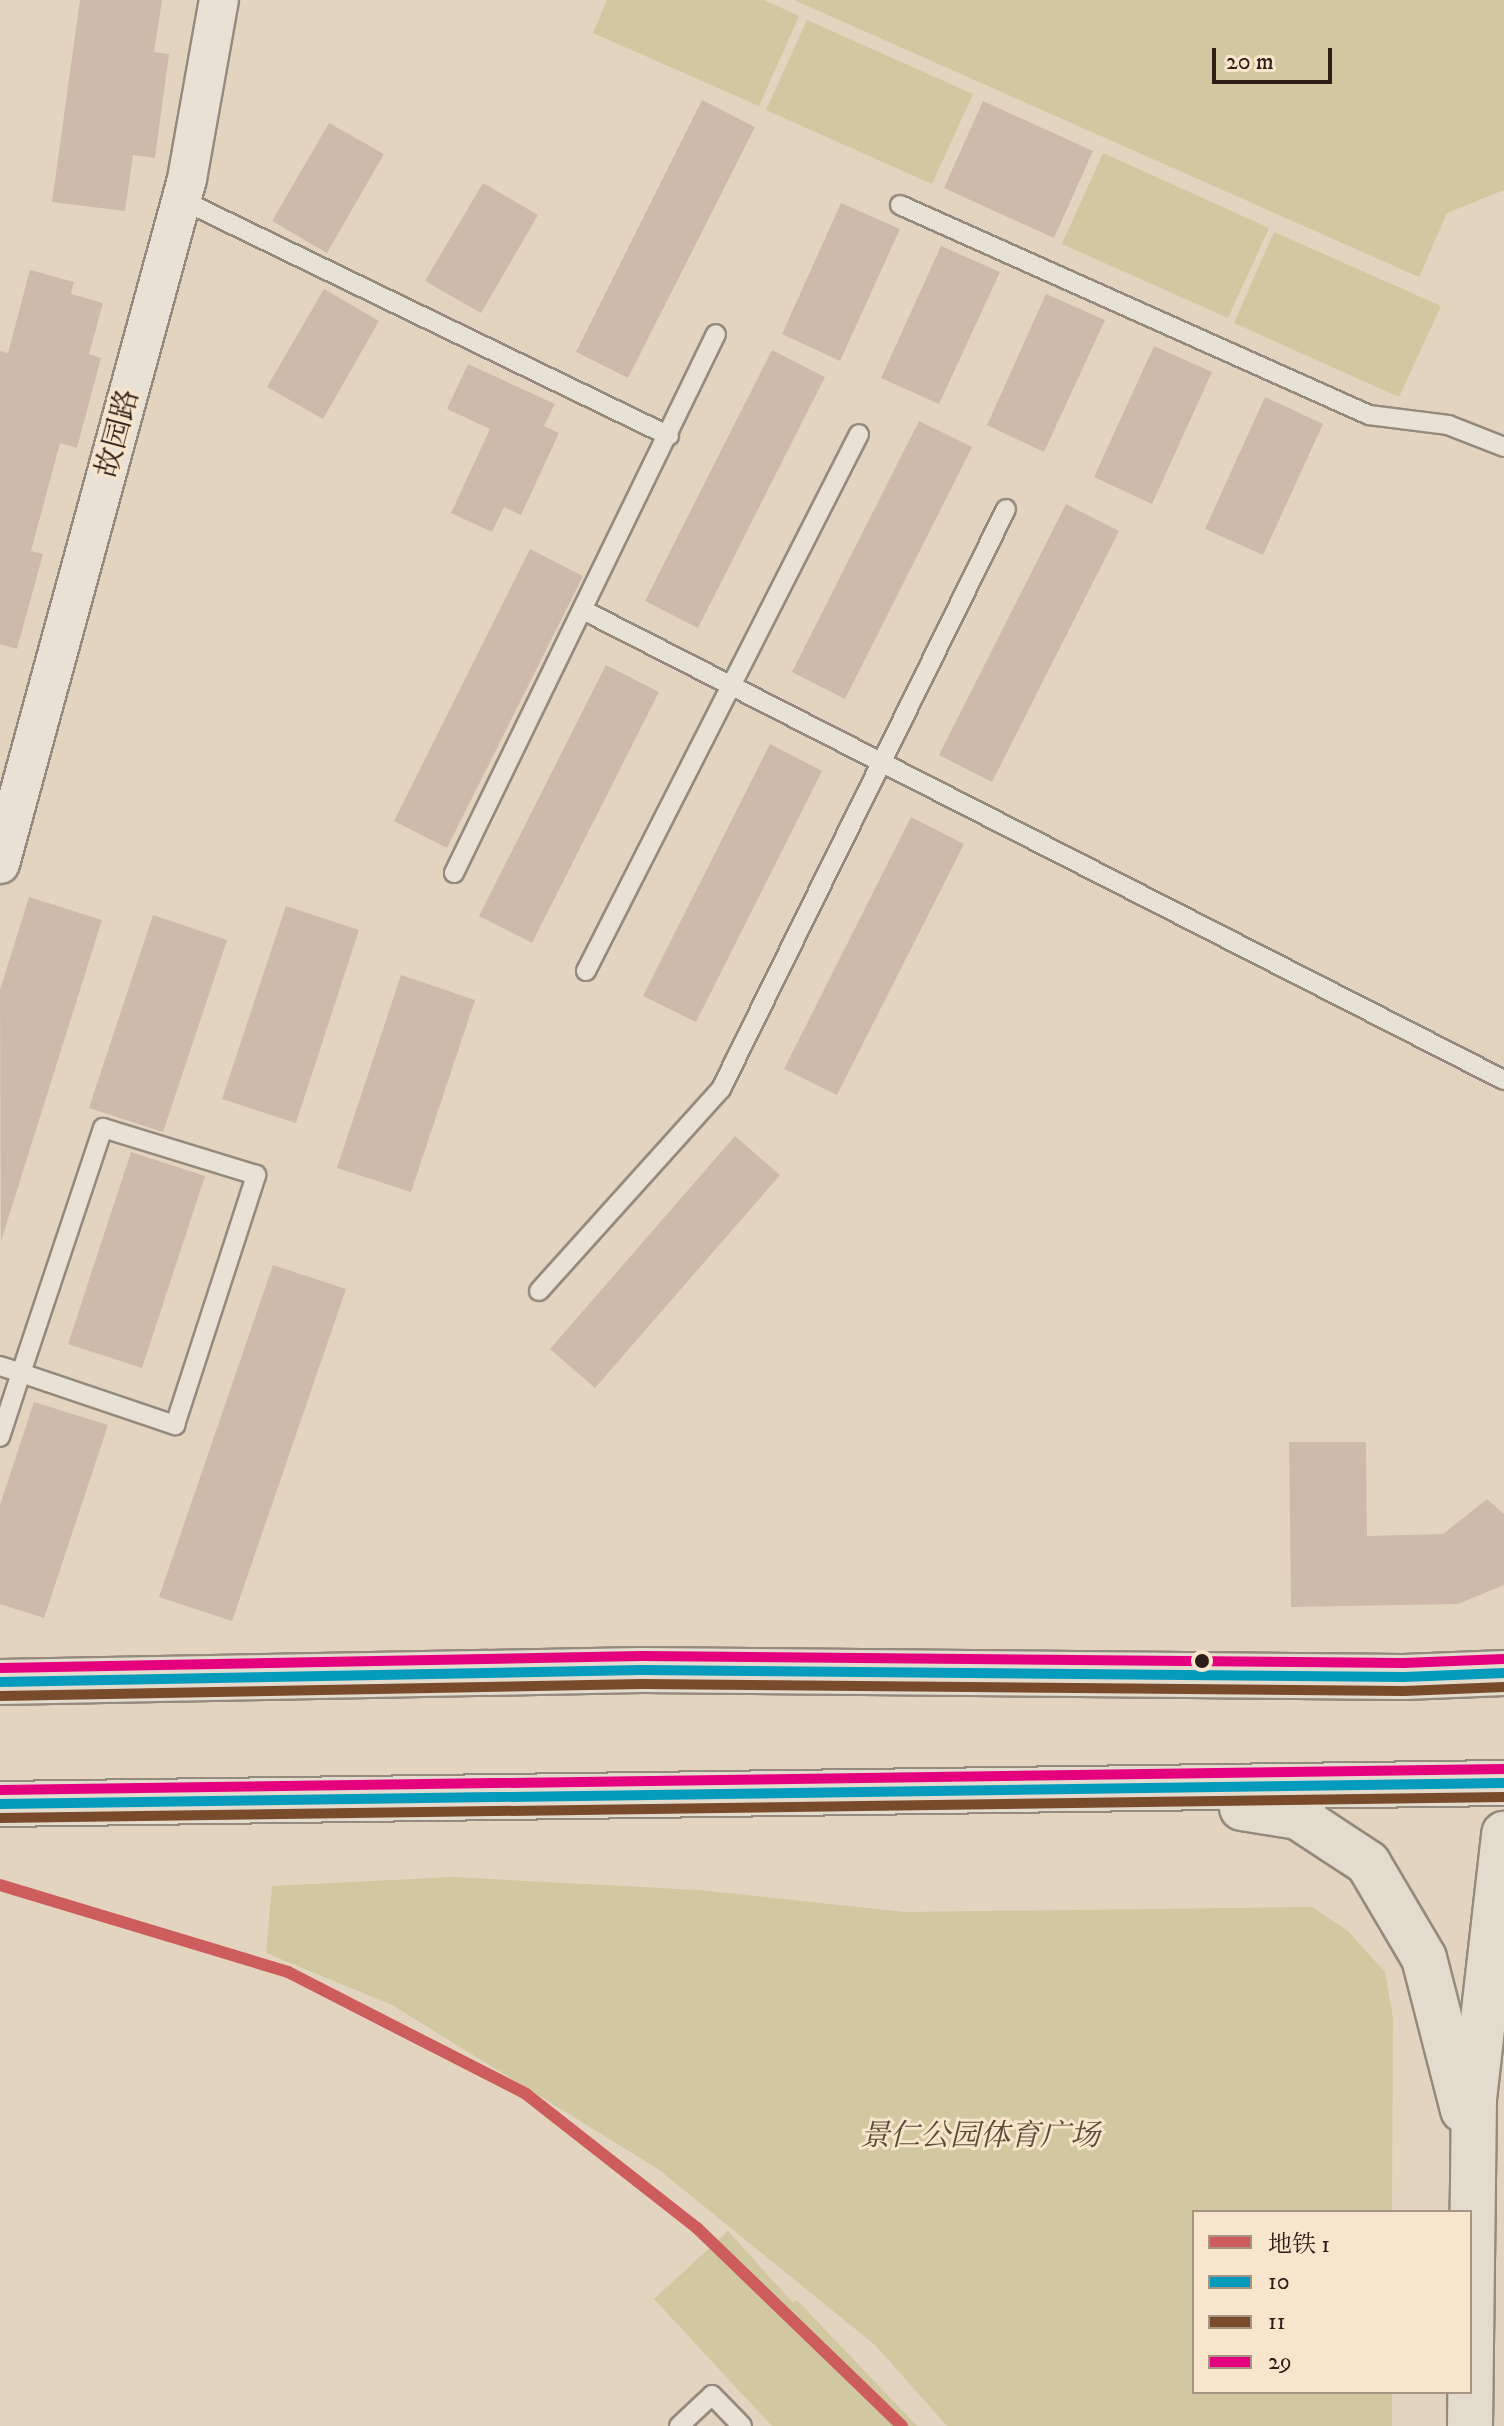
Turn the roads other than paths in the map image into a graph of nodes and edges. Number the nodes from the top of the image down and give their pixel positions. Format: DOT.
graph roads {
  1 [pos="219,0"];
  2 [pos="182,200"];
  3 [pos="900,205"];
  4 [pos="716,334"];
  5 [pos="859,434"];
  6 [pos="669,436"];
  7 [pos="1504,447"];
  8 [pos="1006,509"];
  9 [pos="583,610"];
  10 [pos="732,685"];
  11 [pos="884,762"];
  12 [pos="0,864"];
  13 [pos="454,873"];
  14 [pos="586,971"];
  15 [pos="1504,1080"];
  16 [pos="539,1291"];
  17 [pos="0,1366"];
  18 [pos="21,1373"];
  19 [pos="0,1437"];
  20 [pos="1504,1673"];
  21 [pos="0,1682"];
  22 [pos="1504,1783"];
  23 [pos="1135,1791"];
  24 [pos="0,1804"];
  25 [pos="1504,1834"];
  26 [pos="1473,2151"];
  27 [pos="1472,2243"];
  28 [pos="1470,2394"];
  29 [pos="679,2426"];
  30 [pos="742,2426"];
  31 [pos="1470,2426"];
  1 -- 2 [label="street, 故园路"];
  2 -- 6 [label="lane"];
  2 -- 12 [label="street, 故园路"];
  3 -- 7 [label="lane"];
  4 -- 6 [label="lane"];
  5 -- 10 [label="lane"];
  6 -- 9 [label="lane"];
  8 -- 11 [label="lane"];
  9 -- 10 [label="lane"];
  9 -- 13 [label="lane"];
  10 -- 11 [label="lane"];
  10 -- 14 [label="lane"];
  11 -- 15 [label="lane"];
  11 -- 16 [label="lane"];
  17 -- 18 [label="lane"];
  18 -- 18 [label="lane"];
  18 -- 19 [label="lane"];
  20 -- 21 [label="main road"];
  22 -- 23 [label="main road"];
  23 -- 24 [label="main road"];
  23 -- 26 [label="main road"];
  25 -- 26 [label="main road"];
  26 -- 27 [label="main road"];
  28 -- 31 [label="main road"];
  29 -- 30 [label="lane"];
}
